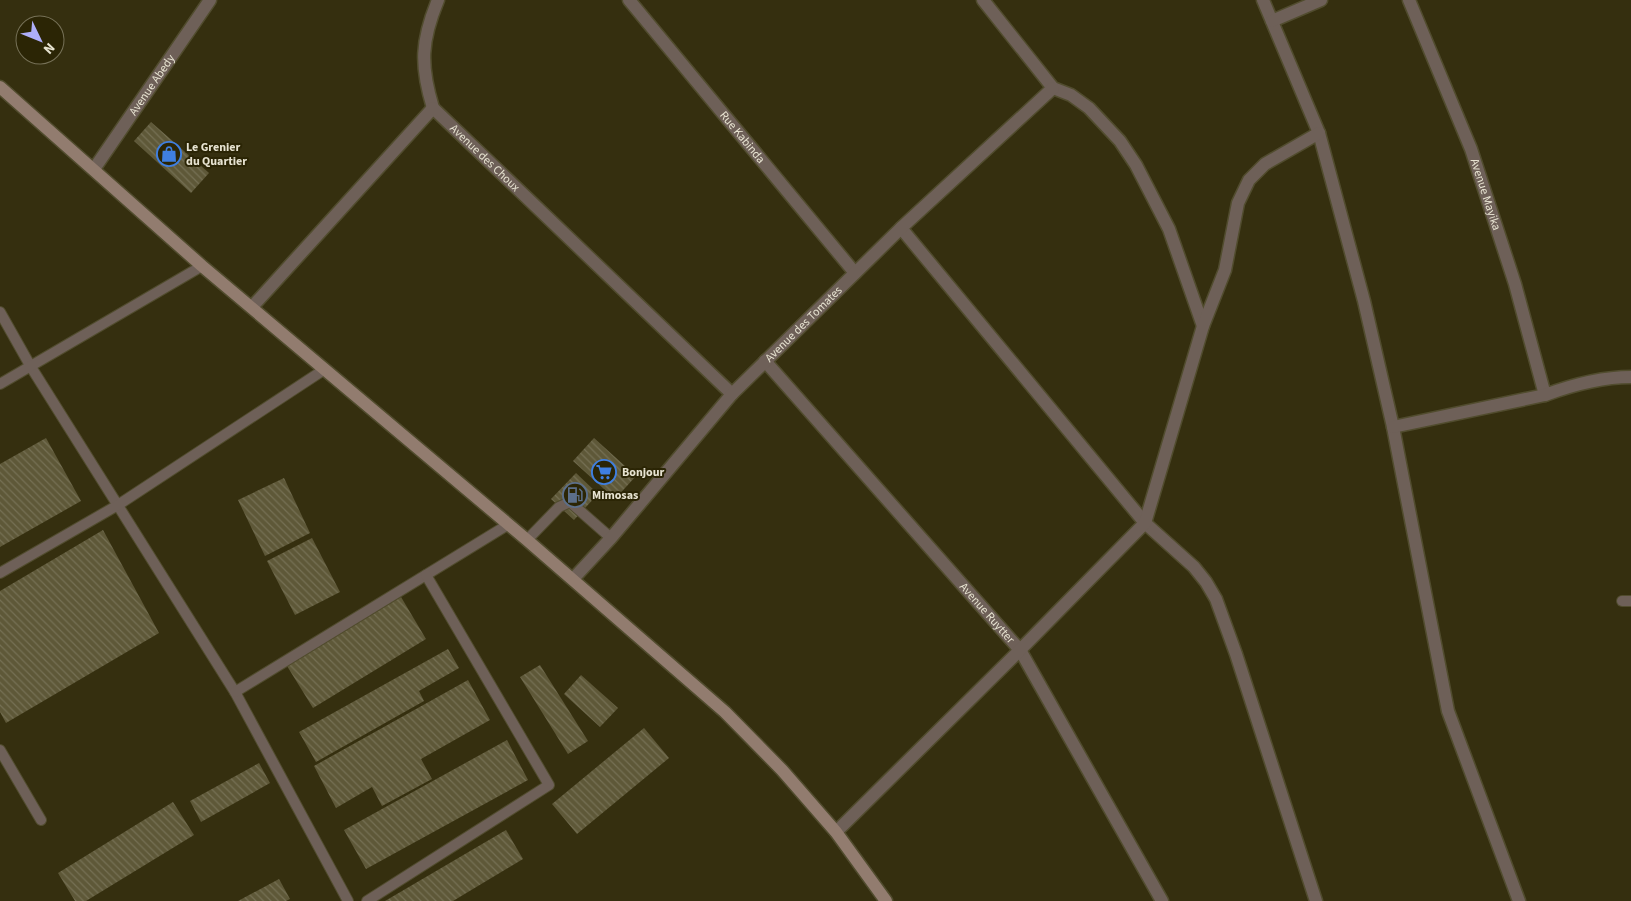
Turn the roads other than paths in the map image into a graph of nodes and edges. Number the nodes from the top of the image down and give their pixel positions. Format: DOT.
graph roads {
  1 [pos="210,0"];
  2 [pos="438,0"];
  3 [pos="629,0"];
  4 [pos="983,0"];
  5 [pos="1263,0"];
  6 [pos="1321,0"];
  7 [pos="1409,0"];
  8 [pos="1272,21"];
  9 [pos="0,86"];
  10 [pos="1053,88"];
  11 [pos="433,108"];
  12 [pos="1319,133"];
  13 [pos="94,169"];
  14 [pos="901,228"];
  15 [pos="202,266"];
  16 [pos="855,273"];
  17 [pos="252,307"];
  18 [pos="0,312"];
  19 [pos="1203,326"];
  20 [pos="765,361"];
  21 [pos="30,366"];
  22 [pos="325,368"];
  23 [pos="1631,377"];
  24 [pos="0,384"];
  25 [pos="732,394"];
  26 [pos="1545,395"];
  27 [pos="1393,427"];
  28 [pos="118,505"];
  29 [pos="1145,523"];
  30 [pos="509,524"];
  31 [pos="611,538"];
  32 [pos="527,540"];
  33 [pos="0,573"];
  34 [pos="426,575"];
  35 [pos="573,579"];
  36 [pos="1020,650"];
  37 [pos="235,692"];
  38 [pos="0,750"];
  39 [pos="41,820"];
  40 [pos="836,832"];
  41 [pos="348,901"];
  42 [pos="367,901"];
  43 [pos="886,901"];
  44 [pos="1162,901"];
  45 [pos="1316,901"];
  46 [pos="1520,901"];
  1 -- 13 [label="street, Avenue Abedy"];
  2 -- 11 [label="street"];
  3 -- 16 [label="street, Rue Kabinda"];
  4 -- 10 [label="street"];
  5 -- 8 [label="street"];
  6 -- 8 [label="street"];
  7 -- 26 [label="street, Avenue Mayika"];
  8 -- 12 [label="street"];
  9 -- 13 [label="main road"];
  10 -- 14 [label="street, Avenue des Tomates"];
  10 -- 19 [label="street"];
  11 -- 17 [label="street"];
  11 -- 25 [label="street, Avenue des Choux"];
  12 -- 19 [label="street"];
  12 -- 27 [label="street"];
  13 -- 15 [label="main road"];
  14 -- 16 [label="street, Avenue des Tomates"];
  14 -- 29 [label="street"];
  15 -- 17 [label="main road"];
  15 -- 21 [label="lane"];
  16 -- 20 [label="street, Avenue des Tomates"];
  17 -- 22 [label="main road"];
  18 -- 21 [label="lane"];
  19 -- 29 [label="street"];
  20 -- 25 [label="street, Avenue des Tomates"];
  20 -- 36 [label="street, Avenue Ruytter"];
  21 -- 24 [label="lane"];
  21 -- 28 [label="lane"];
  22 -- 28 [label="lane"];
  22 -- 30 [label="main road"];
  23 -- 26 [label="street"];
  25 -- 31 [label="street, Avenue des Tomates"];
  26 -- 27 [label="street"];
  27 -- 46 [label="street"];
  28 -- 33 [label="lane"];
  28 -- 37 [label="lane"];
  29 -- 36 [label="street"];
  29 -- 45 [label="street"];
  30 -- 32 [label="main road"];
  30 -- 34 [label="lane"];
  31 -- 32 [label="lane"];
  31 -- 35 [label="street, Avenue des Tomates"];
  32 -- 35 [label="main road"];
  34 -- 37 [label="lane"];
  34 -- 42 [label="lane"];
  35 -- 40 [label="main road"];
  36 -- 40 [label="street"];
  36 -- 44 [label="street, Avenue Ruytter"];
  37 -- 41 [label="lane"];
  38 -- 39 [label="lane"];
  40 -- 43 [label="main road"];
}
